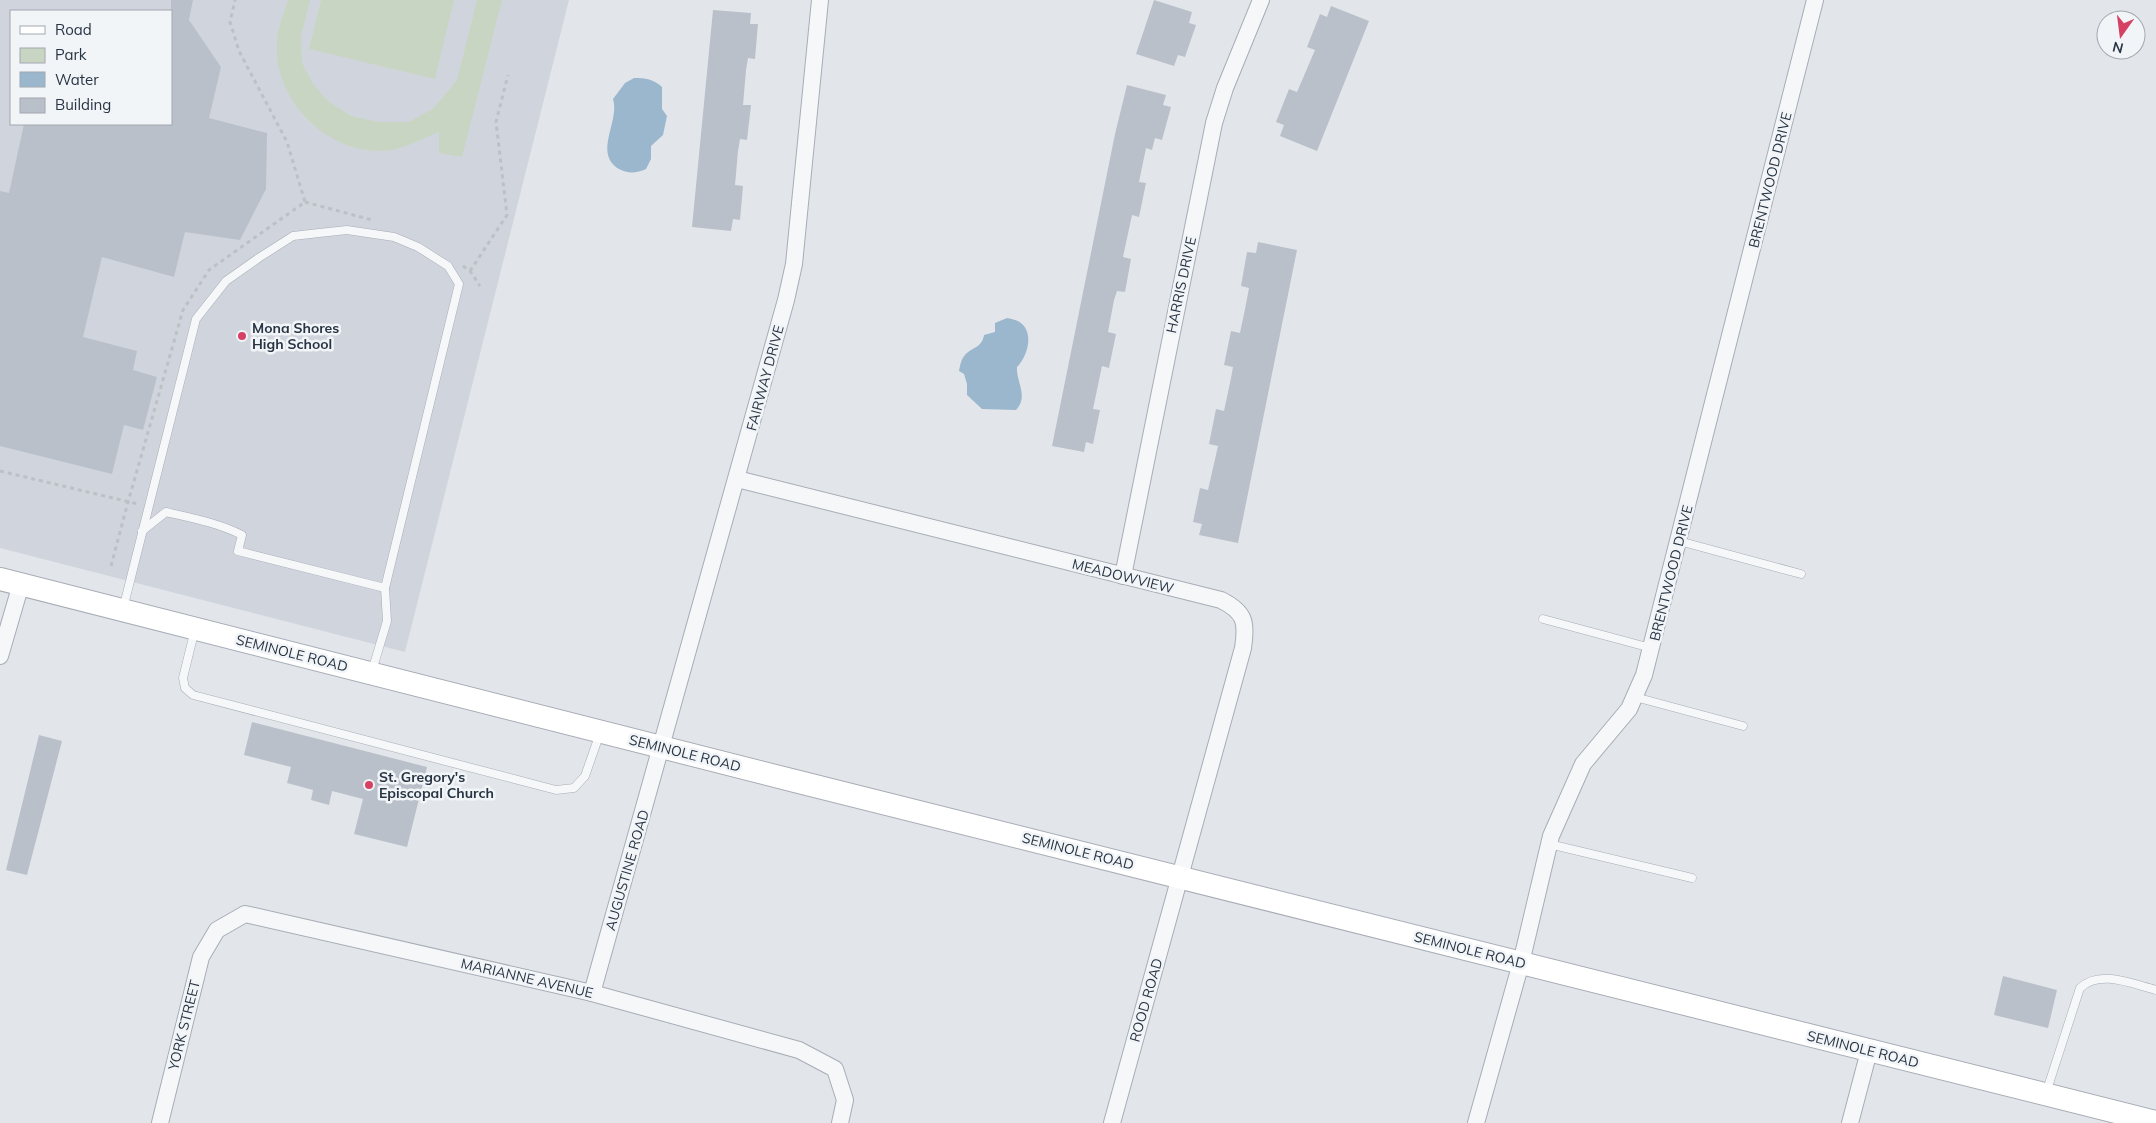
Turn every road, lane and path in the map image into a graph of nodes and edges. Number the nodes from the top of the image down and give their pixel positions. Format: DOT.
graph roads {
  1 [pos="235,0"];
  2 [pos="820,0"];
  3 [pos="1262,0"];
  4 [pos="1814,0"];
  5 [pos="508,75"];
  6 [pos="470,270"];
  7 [pos="0,471"];
  8 [pos="737,479"];
  9 [pos="128,502"];
  10 [pos="148,507"];
  11 [pos="142,531"];
  12 [pos="1679,541"];
  13 [pos="111,566"];
  14 [pos="1801,574"];
  15 [pos="1123,576"];
  16 [pos="10,581"];
  17 [pos="384,588"];
  18 [pos="122,610"];
  19 [pos="1543,619"];
  20 [pos="195,629"];
  21 [pos="1651,648"];
  22 [pos="0,656"];
  23 [pos="372,673"];
  24 [pos="1635,697"];
  25 [pos="1743,726"];
  26 [pos="601,731"];
  27 [pos="662,747"];
  28 [pos="1549,844"];
  29 [pos="1180,876"];
  30 [pos="1692,878"];
  31 [pos="217,930"];
  32 [pos="1521,963"];
  33 [pos="2156,990"];
  34 [pos="592,993"];
  35 [pos="1869,1051"];
  36 [pos="2045,1094"];
  37 [pos="2156,1122"];
  38 [pos="160,1123"];
  39 [pos="840,1123"];
  40 [pos="1112,1123"];
  41 [pos="1476,1123"];
  42 [pos="1850,1123"];
  1 -- 9 [label="path"];
  2 -- 8 [label="street, FAIRWAY DRIVE"];
  3 -- 15 [label="street, HARRIS DRIVE"];
  4 -- 12 [label="street, BRENTWOOD DRIVE"];
  5 -- 6 [label="path"];
  7 -- 9 [label="path"];
  8 -- 15 [label="street, MEADOWVIEW"];
  8 -- 27 [label="street, FAIRWAY DRIVE"];
  9 -- 10 [label="path"];
  9 -- 13 [label="path"];
  10 -- 11 [label="lane"];
  10 -- 17 [label="lane"];
  11 -- 17 [label="lane"];
  11 -- 18 [label="lane"];
  12 -- 14 [label="lane"];
  12 -- 21 [label="street, BRENTWOOD DRIVE"];
  15 -- 29 [label="street, MEADOWVIEW"];
  16 -- 18 [label="street, SEMINOLE ROAD"];
  16 -- 22 [label="street"];
  17 -- 23 [label="lane"];
  18 -- 20 [label="street, SEMINOLE ROAD"];
  19 -- 21 [label="lane"];
  20 -- 23 [label="street, SEMINOLE ROAD"];
  20 -- 26 [label="lane"];
  21 -- 24 [label="street, BRENTWOOD DRIVE"];
  23 -- 26 [label="street, SEMINOLE ROAD"];
  24 -- 25 [label="lane"];
  24 -- 28 [label="street, BRENTWOOD DRIVE"];
  26 -- 27 [label="street, SEMINOLE ROAD"];
  27 -- 29 [label="street, SEMINOLE ROAD"];
  27 -- 34 [label="street, AUGUSTINE ROAD"];
  28 -- 30 [label="lane"];
  28 -- 32 [label="street, BRENTWOOD DRIVE"];
  29 -- 32 [label="street, SEMINOLE ROAD"];
  29 -- 40 [label="street, ROOD ROAD"];
  31 -- 34 [label="street, MARIANNE AVENUE"];
  31 -- 38 [label="street, YORK STREET"];
  32 -- 35 [label="street, SEMINOLE ROAD"];
  32 -- 41 [label="street, BRENTWOOD DRIVE"];
  33 -- 36 [label="lane"];
  34 -- 39 [label="street, MARIANNE AVENUE"];
  35 -- 36 [label="street, SEMINOLE ROAD"];
  35 -- 42 [label="street"];
  36 -- 37 [label="street, SEMINOLE ROAD"];
}
